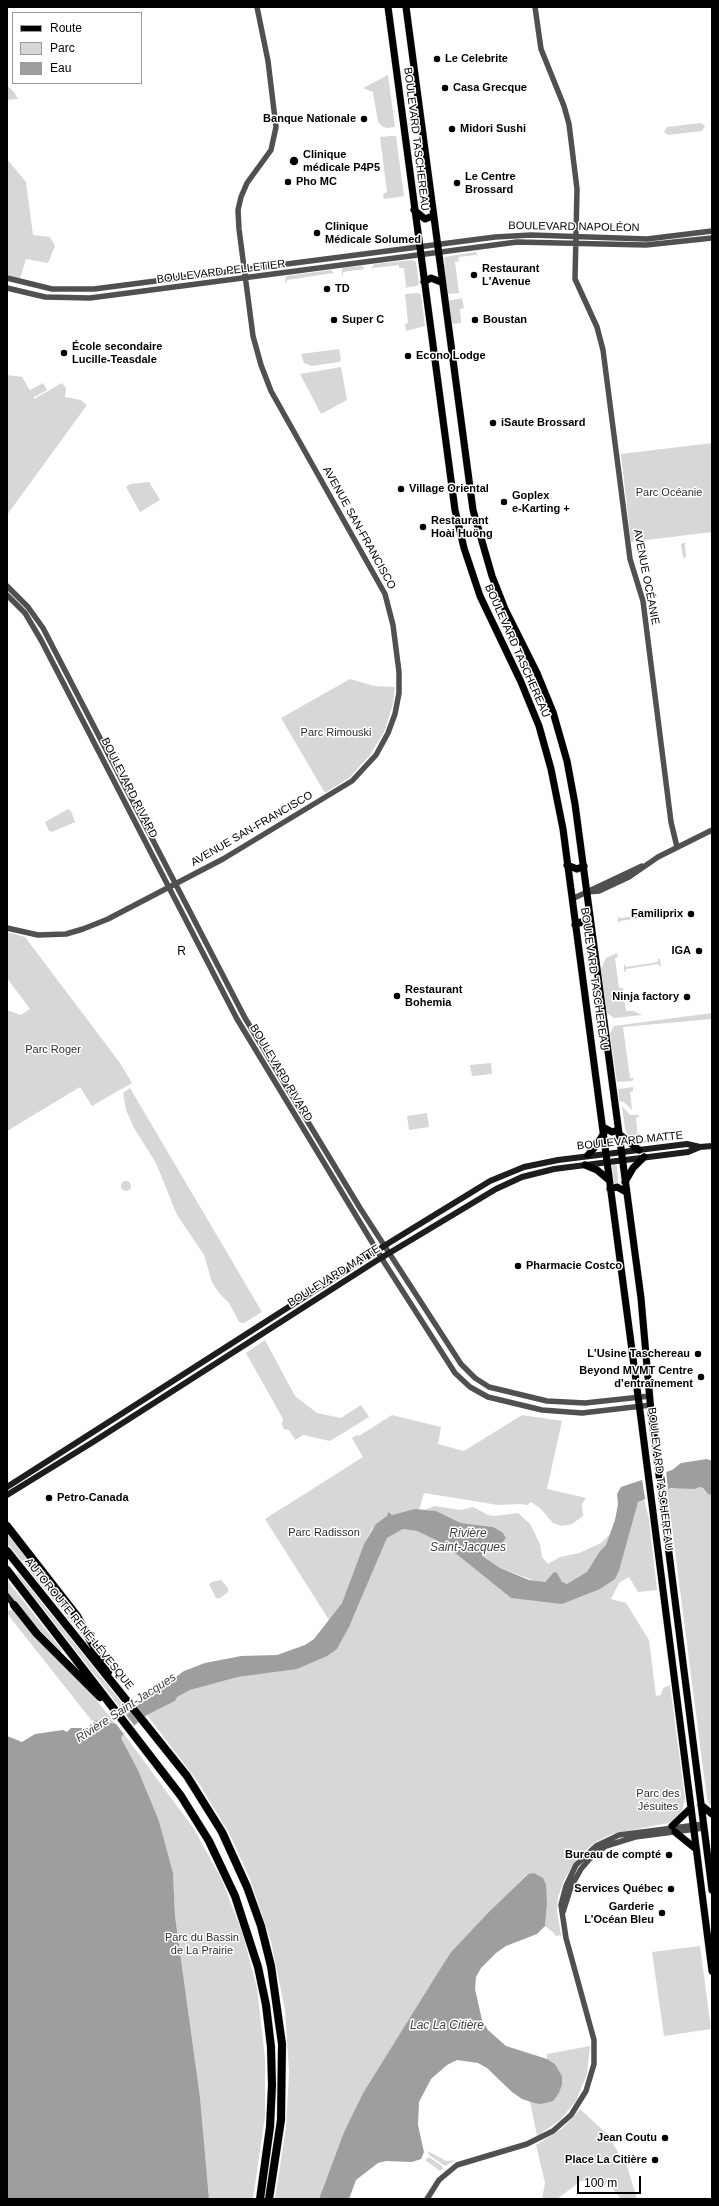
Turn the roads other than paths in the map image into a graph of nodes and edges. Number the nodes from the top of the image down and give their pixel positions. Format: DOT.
graph roads {
  1 [pos="257,7"];
  2 [pos="388,7"];
  3 [pos="406,7"];
  4 [pos="535,7"];
  5 [pos="414,210"];
  6 [pos="433,216"];
  7 [pos="712,231"];
  8 [pos="712,238"];
  9 [pos="479,239"];
  10 [pos="575,240"];
  11 [pos="436,244"];
  12 [pos="419,247"];
  13 [pos="480,247"];
  14 [pos="437,253"];
  15 [pos="367,254"];
  16 [pos="420,255"];
  17 [pos="368,262"];
  18 [pos="299,263"];
  19 [pos="244,270"];
  20 [pos="301,271"];
  21 [pos="7,278"];
  22 [pos="245,279"];
  23 [pos="424,282"];
  24 [pos="441,282"];
  25 [pos="7,288"];
  26 [pos="7,586"];
  27 [pos="7,595"];
  28 [pos="712,830"];
  29 [pos="677,847"];
  30 [pos="567,864"];
  31 [pos="584,866"];
  32 [pos="175,884"];
  33 [pos="169,888"];
  34 [pos="586,892"];
  35 [pos="572,899"];
  36 [pos="575,925"];
  37 [pos="591,926"];
  38 [pos="7,928"];
  39 [pos="603,1130"];
  40 [pos="618,1132"];
  41 [pos="712,1146"];
  42 [pos="700,1147"];
  43 [pos="639,1150"];
  44 [pos="606,1154"];
  45 [pos="588,1155"];
  46 [pos="621,1156"];
  47 [pos="644,1157"];
  48 [pos="607,1162"];
  49 [pos="585,1165"];
  50 [pos="609,1180"];
  51 [pos="625,1182"];
  52 [pos="610,1189"];
  53 [pos="626,1192"];
  54 [pos="384,1246"];
  55 [pos="377,1250"];
  56 [pos="389,1253"];
  57 [pos="381,1258"];
  58 [pos="650,1396"];
  59 [pos="638,1397"];
  60 [pos="651,1405"];
  61 [pos="640,1407"];
  62 [pos="7,1487"];
  63 [pos="7,1495"];
  64 [pos="7,1526"];
  65 [pos="7,1551"];
  66 [pos="7,1570"];
  67 [pos="7,1596"];
  68 [pos="14,1605"];
  69 [pos="115,1685"];
  70 [pos="122,1719"];
  71 [pos="701,1805"];
  72 [pos="691,1808"];
  73 [pos="712,1814"];
  74 [pos="704,1826"];
  75 [pos="694,1827"];
  76 [pos="673,1829"];
  77 [pos="712,1838"];
  78 [pos="706,1844"];
  79 [pos="696,1849"];
  80 [pos="712,1890"];
  81 [pos="712,1971"];
  82 [pos="260,2199"];
  83 [pos="269,2199"];
  84 [pos="427,2199"];
  1 -- 19 [label="street, AVENUE SAN-FRANCISCO"];
  2 -- 5 [label="main road, BOULEVARD TASCHEREAU"];
  3 -- 6 [label="main road, BOULEVARD TASCHEREAU"];
  4 -- 10 [label="street, AVENUE OCÉANIE"];
  5 -- 6 [label="main road"];
  5 -- 12 [label="main road, BOULEVARD TASCHEREAU"];
  6 -- 11 [label="main road, BOULEVARD TASCHEREAU"];
  7 -- 10 [label="street, BOULEVARD NAPOLÉON"];
  8 -- 10 [label="street, BOULEVARD NAPOLÉON"];
  9 -- 10 [label="street, BOULEVARD NAPOLÉON"];
  9 -- 11 [label="street, BOULEVARD NAPOLÉON"];
  9 -- 13 [label="street"];
  10 -- 13 [label="street, BOULEVARD NAPOLÉON"];
  10 -- 29 [label="street, AVENUE OCÉANIE"];
  11 -- 12 [label="street, BOULEVARD PELLETIER"];
  11 -- 14 [label="main road, BOULEVARD TASCHEREAU"];
  12 -- 15 [label="street, BOULEVARD PELLETIER"];
  12 -- 16 [label="main road, BOULEVARD TASCHEREAU"];
  13 -- 14 [label="street, BOULEVARD NAPOLÉON"];
  14 -- 16 [label="street, BOULEVARD PELLETIER"];
  14 -- 24 [label="main road, BOULEVARD TASCHEREAU"];
  15 -- 17 [label="street"];
  15 -- 18 [label="street, BOULEVARD PELLETIER"];
  16 -- 17 [label="street, BOULEVARD PELLETIER"];
  16 -- 23 [label="main road, BOULEVARD TASCHEREAU"];
  17 -- 20 [label="street, BOULEVARD PELLETIER"];
  18 -- 19 [label="street, BOULEVARD PELLETIER"];
  18 -- 20 [label="street"];
  19 -- 21 [label="street, BOULEVARD PELLETIER"];
  19 -- 22 [label="street, AVENUE SAN-FRANCISCO"];
  20 -- 22 [label="street, BOULEVARD PELLETIER"];
  22 -- 25 [label="street, BOULEVARD PELLETIER"];
  22 -- 32 [label="street, AVENUE SAN-FRANCISCO"];
  23 -- 24 [label="main road"];
  23 -- 30 [label="main road, BOULEVARD TASCHEREAU"];
  24 -- 31 [label="main road, BOULEVARD TASCHEREAU"];
  26 -- 32 [label="street, BOULEVARD RIVARD"];
  27 -- 33 [label="street, BOULEVARD RIVARD"];
  28 -- 29 [label="street"];
  29 -- 34 [label="street"];
  30 -- 31 [label="main road"];
  30 -- 35 [label="main road, BOULEVARD TASCHEREAU"];
  31 -- 34 [label="main road, BOULEVARD TASCHEREAU"];
  32 -- 33 [label="street, AVENUE SAN-FRANCISCO"];
  32 -- 54 [label="street, BOULEVARD RIVARD"];
  33 -- 38 [label="street, AVENUE SAN-FRANCISCO"];
  33 -- 55 [label="street, BOULEVARD RIVARD"];
  34 -- 35 [label="street"];
  34 -- 37 [label="main road, BOULEVARD TASCHEREAU"];
  35 -- 36 [label="main road, BOULEVARD TASCHEREAU"];
  36 -- 37 [label="main road"];
  36 -- 39 [label="main road, BOULEVARD TASCHEREAU"];
  37 -- 40 [label="main road, BOULEVARD TASCHEREAU"];
  39 -- 40 [label="main road"];
  39 -- 44 [label="main road, BOULEVARD TASCHEREAU"];
  39 -- 45 [label="main road"];
  40 -- 43 [label="main road"];
  40 -- 46 [label="main road, BOULEVARD TASCHEREAU"];
  41 -- 42 [label="main road, BOULEVARD MATTE"];
  42 -- 43 [label="main road, BOULEVARD MATTE"];
  42 -- 47 [label="main road, BOULEVARD MATTE"];
  43 -- 46 [label="main road, BOULEVARD MATTE"];
  44 -- 45 [label="main road, BOULEVARD MATTE"];
  44 -- 46 [label="main road, BOULEVARD MATTE"];
  44 -- 48 [label="main road, BOULEVARD TASCHEREAU"];
  45 -- 54 [label="main road, BOULEVARD MATTE"];
  46 -- 47 [label="main road, BOULEVARD MATTE"];
  46 -- 48 [label="main road, BOULEVARD MATTE"];
  46 -- 51 [label="main road, BOULEVARD TASCHEREAU"];
  47 -- 51 [label="main road"];
  48 -- 49 [label="main road, BOULEVARD MATTE"];
  48 -- 50 [label="main road, BOULEVARD TASCHEREAU"];
  49 -- 50 [label="main road"];
  49 -- 56 [label="main road, BOULEVARD MATTE"];
  50 -- 52 [label="main road, BOULEVARD TASCHEREAU"];
  51 -- 53 [label="main road, BOULEVARD TASCHEREAU"];
  52 -- 53 [label="main road"];
  52 -- 59 [label="main road, BOULEVARD TASCHEREAU"];
  53 -- 58 [label="main road, BOULEVARD TASCHEREAU"];
  54 -- 55 [label="main road, BOULEVARD MATTE"];
  54 -- 56 [label="street, BOULEVARD RIVARD"];
  55 -- 57 [label="street, BOULEVARD RIVARD"];
  55 -- 62 [label="main road, BOULEVARD MATTE"];
  56 -- 57 [label="main road, BOULEVARD MATTE"];
  56 -- 59 [label="street, BOULEVARD RIVARD"];
  57 -- 61 [label="street, BOULEVARD RIVARD"];
  57 -- 63 [label="main road, BOULEVARD MATTE"];
  58 -- 59 [label="street, BOULEVARD RIVARD"];
  58 -- 60 [label="main road, BOULEVARD TASCHEREAU"];
  59 -- 61 [label="main road, BOULEVARD TASCHEREAU"];
  60 -- 61 [label="street, BOULEVARD RIVARD"];
  60 -- 71 [label="main road, BOULEVARD TASCHEREAU"];
  61 -- 72 [label="main road, BOULEVARD TASCHEREAU"];
  64 -- 69 [label="highway"];
  65 -- 69 [label="highway, AUTOROUTE RENÉ-LÉVESQUE"];
  66 -- 70 [label="highway, AUTOROUTE RENÉ-LÉVESQUE"];
  67 -- 68 [label="main road"];
  68 -- 70 [label="highway"];
  69 -- 83 [label="highway, AUTOROUTE RENÉ-LÉVESQUE"];
  70 -- 82 [label="highway, AUTOROUTE RENÉ-LÉVESQUE"];
  71 -- 73 [label="main road"];
  71 -- 74 [label="main road, BOULEVARD TASCHEREAU"];
  72 -- 75 [label="main road, BOULEVARD TASCHEREAU"];
  72 -- 76 [label="main road"];
  74 -- 75 [label="street"];
  74 -- 78 [label="main road, BOULEVARD TASCHEREAU"];
  75 -- 76 [label="street"];
  75 -- 79 [label="main road, BOULEVARD TASCHEREAU"];
  76 -- 79 [label="main road"];
  76 -- 84 [label="street"];
  77 -- 78 [label="main road"];
  78 -- 80 [label="main road, BOULEVARD TASCHEREAU"];
  79 -- 81 [label="main road, BOULEVARD TASCHEREAU"];
}
